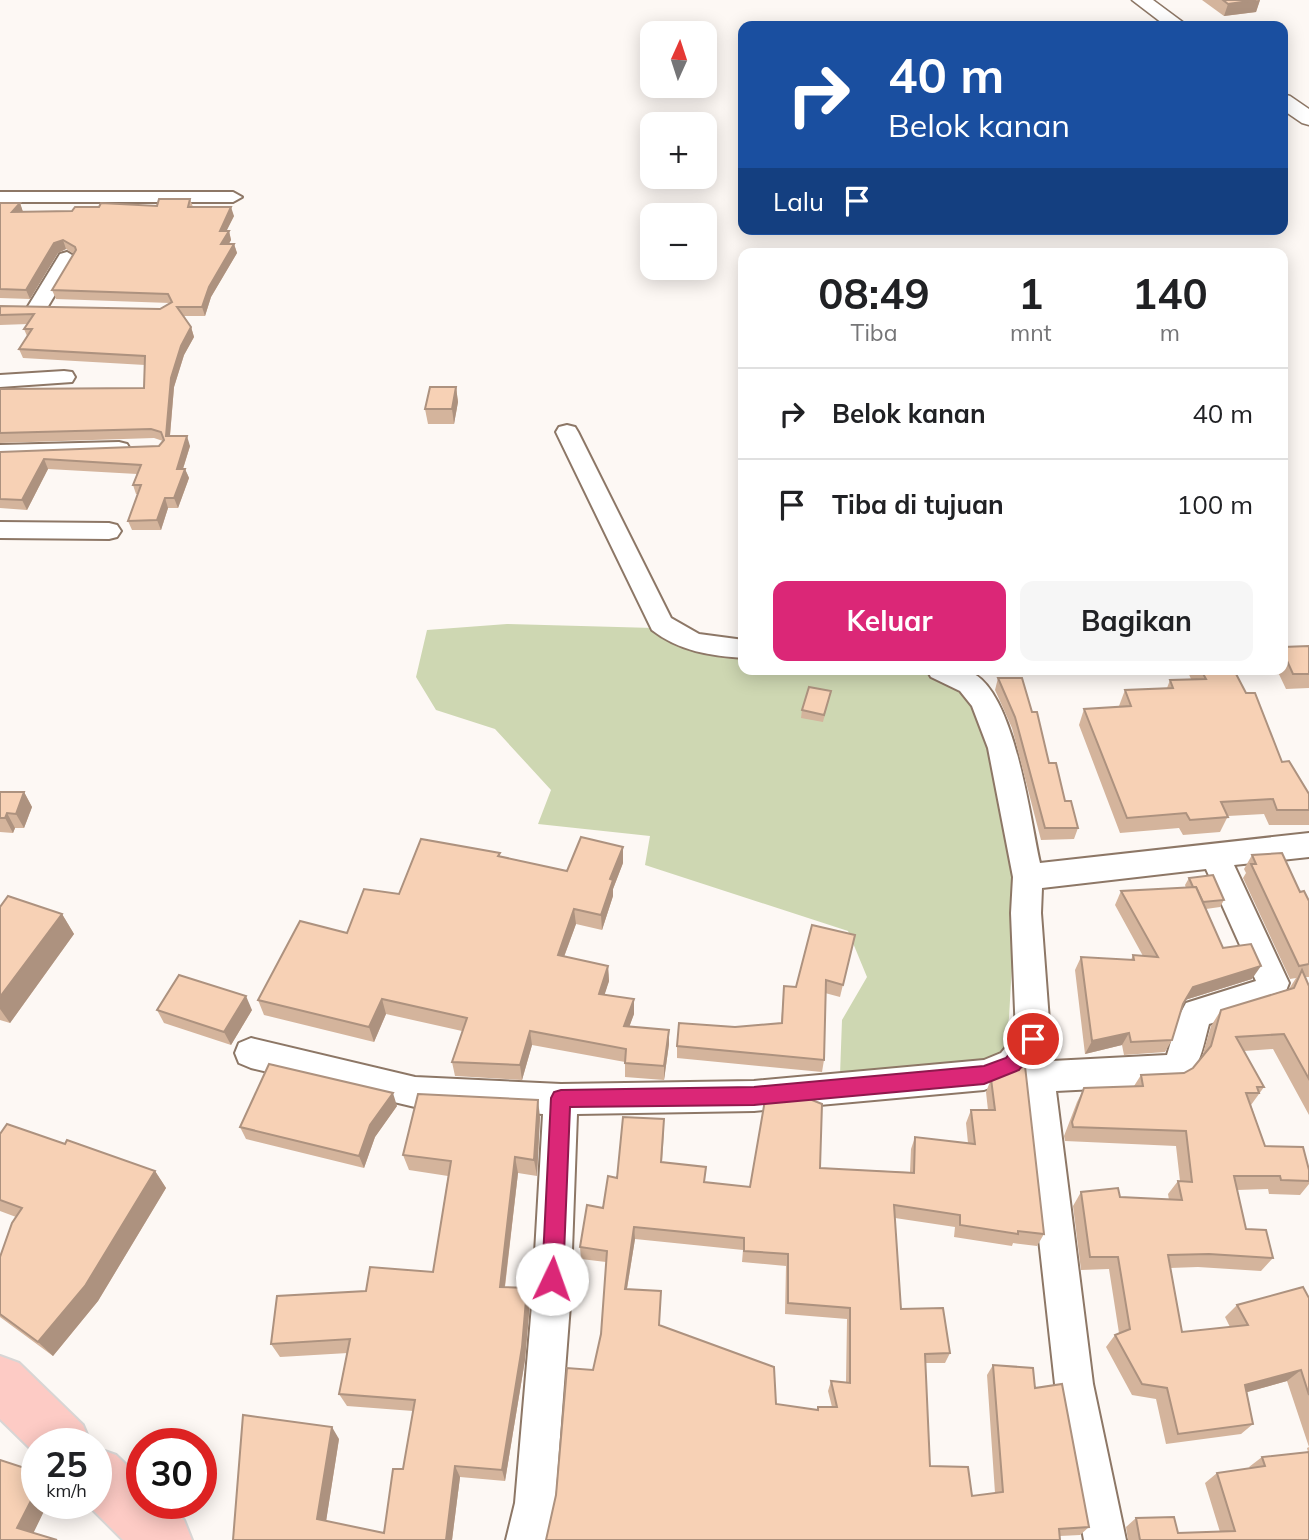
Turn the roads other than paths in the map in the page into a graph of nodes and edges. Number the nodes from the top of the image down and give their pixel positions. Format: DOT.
graph roads {
  1 [pos="1141,0"];
  2 [pos="1171,21"];
  3 [pos="1288,103"];
  4 [pos="1309,118"];
  5 [pos="0,197"];
  6 [pos="233,197"];
  7 [pos="67,258"];
  8 [pos="12,307"];
  9 [pos="37,308"];
  10 [pos="62,309"];
  11 [pos="64,377"];
  12 [pos="0,381"];
  13 [pos="567,432"];
  14 [pos="141,449"];
  15 [pos="0,452"];
  16 [pos="0,530"];
  17 [pos="109,531"];
  18 [pos="738,648"];
  19 [pos="951,675"];
  20 [pos="1309,845"];
  21 [pos="1216,858"];
  22 [pos="1028,877"];
  23 [pos="1033,1039"];
  24 [pos="251,1053"];
  25 [pos="1037,1077"];
  26 [pos="561,1098"];
  27 [pos="0,1382"];
  28 [pos="47,1428"];
  29 [pos="112,1490"];
  30 [pos="164,1540"];
  31 [pos="527,1540"];
  32 [pos="1105,1540"];
  1 -- 2 [label="street"];
  3 -- 4 [label="street"];
  5 -- 6 [label="street"];
  7 -- 9 [label="street"];
  8 -- 9 [label="street"];
  9 -- 10 [label="street"];
  11 -- 12 [label="street"];
  13 -- 18 [label="street"];
  14 -- 15 [label="street"];
  16 -- 17 [label="street"];
  19 -- 22 [label="street"];
  20 -- 21 [label="street"];
  21 -- 22 [label="street"];
  21 -- 25 [label="street"];
  22 -- 23 [label="street"];
  23 -- 25 [label="street"];
  23 -- 26 [label="street"];
  24 -- 26 [label="street"];
  25 -- 32 [label="street"];
  26 -- 31 [label="street"];
  27 -- 28 [label="main road"];
  29 -- 30 [label="main road"];
}
